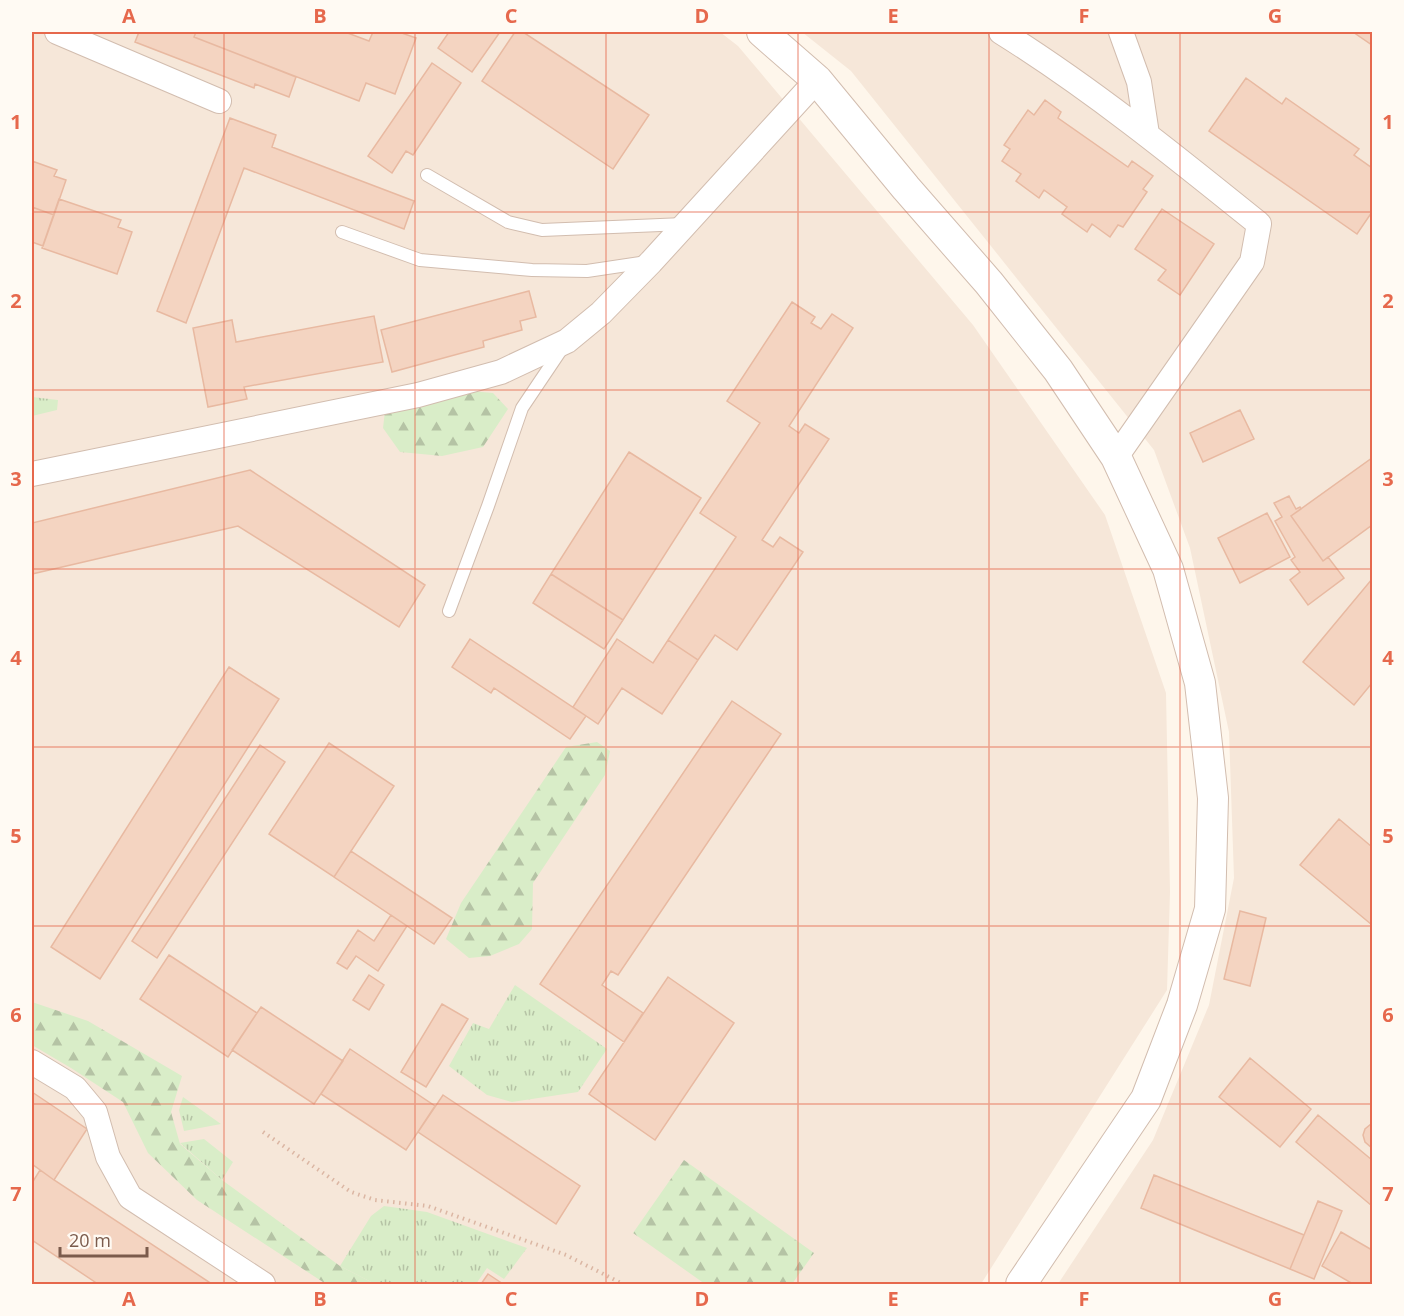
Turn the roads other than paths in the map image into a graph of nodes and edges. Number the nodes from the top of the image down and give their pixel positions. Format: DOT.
graph roads {
  1 [pos="57,32"];
  2 [pos="762,32"];
  3 [pos="1001,32"];
  4 [pos="1121,32"];
  5 [pos="102,40"];
  6 [pos="817,80"];
  7 [pos="219,101"];
  8 [pos="1147,134"];
  9 [pos="427,175"];
  10 [pos="686,224"];
  11 [pos="342,232"];
  12 [pos="651,262"];
  13 [pos="567,341"];
  14 [pos="1116,457"];
  15 [pos="32,474"];
  16 [pos="448,611"];
  17 [pos="32,1062"];
  18 [pos="263,1284"];
  19 [pos="1021,1284"];
  1 -- 5 [label="street"];
  2 -- 6 [label="street"];
  3 -- 8 [label="street"];
  4 -- 8 [label="street"];
  5 -- 7 [label="street"];
  6 -- 10 [label="street"];
  6 -- 14 [label="street"];
  8 -- 14 [label="street"];
  9 -- 10 [label="lane"];
  10 -- 12 [label="street"];
  11 -- 12 [label="lane"];
  12 -- 13 [label="street"];
  13 -- 15 [label="street"];
  13 -- 16 [label="lane"];
  14 -- 19 [label="street"];
  17 -- 18 [label="street"];
}
